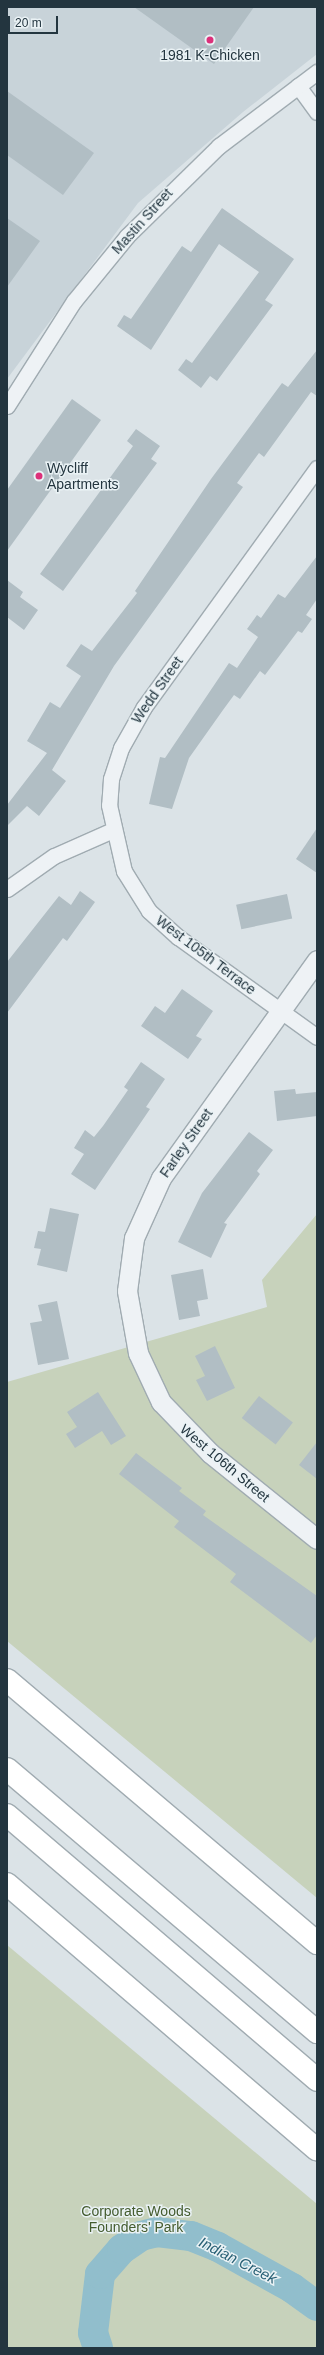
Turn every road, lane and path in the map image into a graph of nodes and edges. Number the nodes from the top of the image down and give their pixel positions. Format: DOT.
graph roads {
  1 [pos="317,72"];
  2 [pos="298,86"];
  3 [pos="317,112"];
  4 [pos="7,406"];
  5 [pos="317,468"];
  6 [pos="113,830"];
  7 [pos="7,889"];
  8 [pos="317,960"];
  9 [pos="280,1011"];
  10 [pos="317,1037"];
  11 [pos="138,1353"];
  12 [pos="317,1539"];
  13 [pos="7,1680"];
  14 [pos="7,1769"];
  15 [pos="7,1816"];
  16 [pos="11,1889"];
  17 [pos="317,1943"];
  18 [pos="317,2032"];
  19 [pos="317,2080"];
  20 [pos="317,2150"];
  1 -- 2 [label="street, Mastin Street"];
  2 -- 3 [label="street"];
  2 -- 4 [label="street, Mastin Street"];
  5 -- 6 [label="street, Wedd Street"];
  6 -- 7 [label="street"];
  6 -- 9 [label="street, West 105th Terrace"];
  8 -- 9 [label="street, Farley Street"];
  9 -- 10 [label="street, West 105th Terrace"];
  9 -- 11 [label="street, Farley Street"];
  11 -- 12 [label="street, West 106th Street"];
  13 -- 17 [label="highway"];
  14 -- 18 [label="highway"];
  15 -- 19 [label="highway"];
  16 -- 20 [label="highway"];
}
